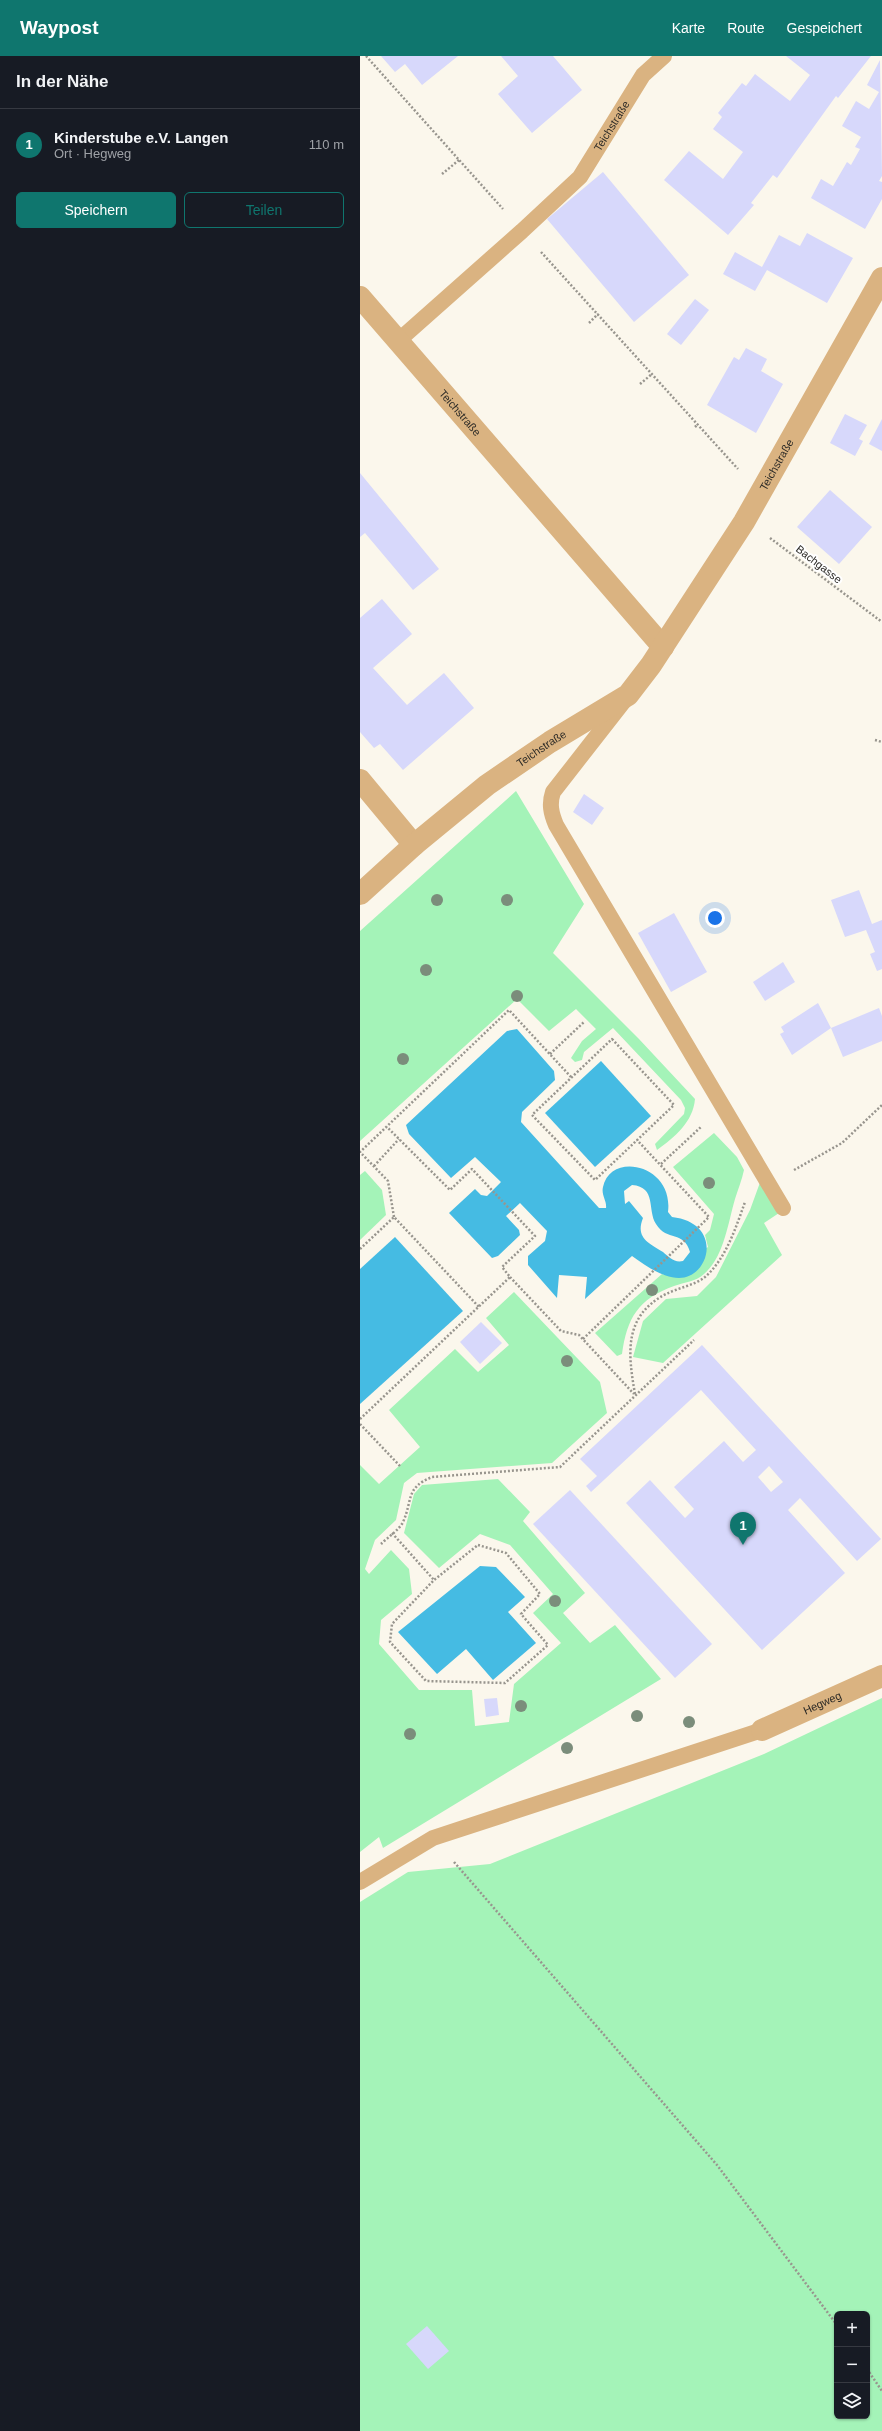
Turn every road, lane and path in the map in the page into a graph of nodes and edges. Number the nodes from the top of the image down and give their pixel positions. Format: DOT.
graph roads {
  1 [pos="366,56"];
  2 [pos="664,56"];
  3 [pos="459,160"];
  4 [pos="442,174"];
  5 [pos="522,231"];
  6 [pos="882,278"];
  7 [pos="360,297"];
  8 [pos="598,314"];
  9 [pos="589,323"];
  10 [pos="398,341"];
  11 [pos="652,374"];
  12 [pos="640,384"];
  13 [pos="698,424"];
  14 [pos="695,427"];
  15 [pos="760,494"];
  16 [pos="744,522"];
  17 [pos="882,622"];
  18 [pos="663,647"];
  19 [pos="628,695"];
  20 [pos="875,740"];
  21 [pos="882,742"];
  22 [pos="360,780"];
  23 [pos="414,845"];
  24 [pos="360,894"];
  25 [pos="584,1022"];
  26 [pos="550,1054"];
  27 [pos="571,1077"];
  28 [pos="882,1105"];
  29 [pos="722,1106"];
  30 [pos="387,1127"];
  31 [pos="399,1139"];
  32 [pos="637,1140"];
  33 [pos="360,1152"];
  34 [pos="751,1154"];
  35 [pos="661,1164"];
  36 [pos="374,1166"];
  37 [pos="769,1184"];
  38 [pos="783,1208"];
  39 [pos="394,1217"];
  40 [pos="360,1249"];
  41 [pos="510,1277"];
  42 [pos="479,1306"];
  43 [pos="583,1339"];
  44 [pos="694,1340"];
  45 [pos="634,1394"];
  46 [pos="360,1418"];
  47 [pos="360,1424"];
  48 [pos="400,1466"];
  49 [pos="392,1533"];
  50 [pos="381,1544"];
  51 [pos="434,1580"];
  52 [pos="882,1676"];
  53 [pos="762,1730"];
  54 [pos="433,1838"];
  55 [pos="360,1882"];
  56 [pos="834,2321"];
  57 [pos="870,2373"];
  58 [pos="882,2391"];
  1 -- 3 [label="path"];
  2 -- 5 [label="lane, Teichstraße"];
  3 -- 4 [label="path"];
  3 -- 5 [label="path"];
  5 -- 8 [label="path"];
  5 -- 10 [label="lane, Teichstraße"];
  6 -- 15 [label="street, Teichstraße"];
  7 -- 10 [label="street, Teichstraße"];
  8 -- 9 [label="path"];
  8 -- 11 [label="path"];
  10 -- 18 [label="street, Teichstraße"];
  11 -- 12 [label="path"];
  11 -- 13 [label="path"];
  13 -- 14 [label="path"];
  13 -- 15 [label="path"];
  15 -- 16 [label="street, Teichstraße"];
  16 -- 17 [label="path, Bachgasse"];
  16 -- 18 [label="street, Teichstraße"];
  18 -- 19 [label="street, Teichstraße"];
  19 -- 23 [label="street, Teichstraße"];
  19 -- 29 [label="lane"];
  20 -- 21 [label="path"];
  22 -- 23 [label="street"];
  23 -- 24 [label="street, Teichstraße"];
  25 -- 26 [label="path"];
  26 -- 27 [label="path"];
  26 -- 30 [label="path"];
  27 -- 32 [label="path"];
  27 -- 32 [label="path"];
  28 -- 37 [label="path"];
  29 -- 34 [label="lane"];
  29 -- 35 [label="path"];
  30 -- 31 [label="path"];
  30 -- 33 [label="path"];
  31 -- 36 [label="path"];
  31 -- 41 [label="path"];
  32 -- 35 [label="path"];
  33 -- 36 [label="path"];
  34 -- 37 [label="lane"];
  34 -- 45 [label="path"];
  35 -- 43 [label="path"];
  36 -- 39 [label="path"];
  37 -- 38 [label="lane"];
  39 -- 40 [label="path"];
  39 -- 42 [label="path"];
  41 -- 42 [label="path"];
  41 -- 43 [label="path"];
  42 -- 46 [label="path"];
  43 -- 45 [label="path"];
  44 -- 45 [label="path"];
  45 -- 49 [label="path"];
  47 -- 48 [label="path"];
  49 -- 50 [label="path"];
  49 -- 51 [label="path"];
  51 -- 51 [label="path"];
  52 -- 53 [label="street, Hegweg"];
  53 -- 54 [label="lane"];
  54 -- 55 [label="lane"];
  54 -- 56 [label="path"];
  57 -- 58 [label="path"];
}
